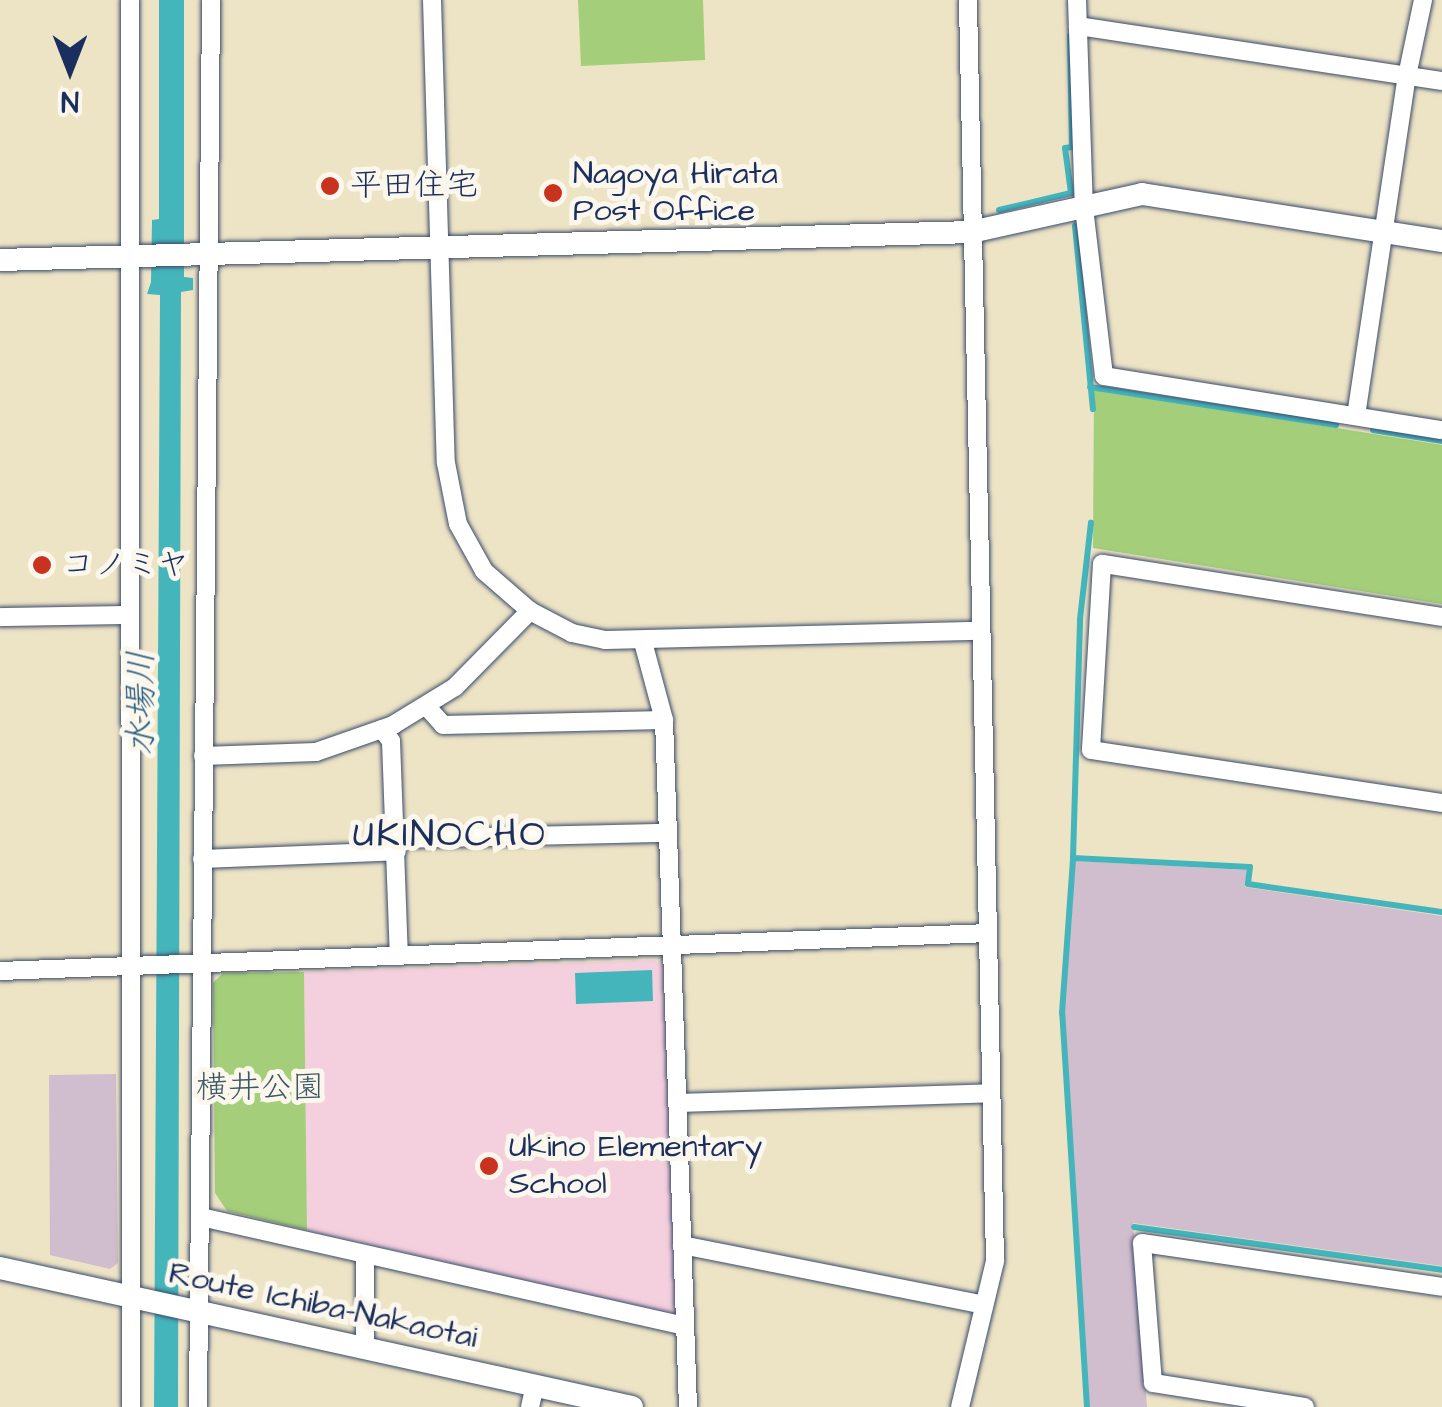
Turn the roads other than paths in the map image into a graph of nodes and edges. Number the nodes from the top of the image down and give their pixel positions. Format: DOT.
graph roads {
  1 [pos="130,0"];
  2 [pos="211,0"];
  3 [pos="432,0"];
  4 [pos="968,0"];
  5 [pos="1077,0"];
  6 [pos="1423,0"];
  7 [pos="1078,26"];
  8 [pos="1407,76"];
  9 [pos="1442,81"];
  10 [pos="1084,208"];
  11 [pos="971,232"];
  12 [pos="1384,232"];
  13 [pos="1442,241"];
  14 [pos="440,248"];
  15 [pos="204,254"];
  16 [pos="134,256"];
  17 [pos="0,260"];
  18 [pos="1356,416"];
  19 [pos="1442,430"];
  20 [pos="530,611"];
  21 [pos="130,615"];
  22 [pos="0,617"];
  23 [pos="1442,617"];
  24 [pos="980,631"];
  25 [pos="643,642"];
  26 [pos="427,707"];
  27 [pos="664,720"];
  28 [pos="382,729"];
  29 [pos="203,756"];
  30 [pos="1442,804"];
  31 [pos="668,833"];
  32 [pos="396,845"];
  33 [pos="202,859"];
  34 [pos="987,933"];
  35 [pos="673,946"];
  36 [pos="398,956"];
  37 [pos="198,964"];
  38 [pos="135,966"];
  39 [pos="0,971"];
  40 [pos="991,1093"];
  41 [pos="679,1103"];
  42 [pos="200,1216"];
  43 [pos="682,1246"];
  44 [pos="365,1256"];
  45 [pos="0,1268"];
  46 [pos="1442,1287"];
  47 [pos="134,1298"];
  48 [pos="984,1305"];
  49 [pos="192,1311"];
  50 [pos="685,1326"];
  51 [pos="365,1348"];
  52 [pos="532,1396"];
  53 [pos="131,1407"];
  54 [pos="198,1407"];
  55 [pos="632,1407"];
  56 [pos="688,1407"];
  57 [pos="960,1407"];
  58 [pos="1305,1407"];
  1 -- 16 [label="street"];
  2 -- 15 [label="street"];
  3 -- 14 [label="street"];
  4 -- 11 [label="street"];
  5 -- 7 [label="street"];
  6 -- 8 [label="street"];
  7 -- 8 [label="street"];
  7 -- 10 [label="street"];
  8 -- 9 [label="street"];
  8 -- 12 [label="street"];
  10 -- 11 [label="street"];
  10 -- 12 [label="street"];
  10 -- 18 [label="street"];
  11 -- 14 [label="street"];
  11 -- 24 [label="street"];
  12 -- 13 [label="street"];
  12 -- 18 [label="street"];
  14 -- 15 [label="street"];
  14 -- 20 [label="street"];
  15 -- 16 [label="street"];
  15 -- 29 [label="street"];
  16 -- 17 [label="street"];
  16 -- 21 [label="street"];
  18 -- 19 [label="street"];
  20 -- 25 [label="street"];
  20 -- 26 [label="street"];
  21 -- 22 [label="street"];
  21 -- 38 [label="street"];
  23 -- 30 [label="street"];
  24 -- 25 [label="street"];
  24 -- 34 [label="street"];
  25 -- 27 [label="street"];
  26 -- 27 [label="street"];
  26 -- 28 [label="street"];
  27 -- 31 [label="street"];
  28 -- 29 [label="street"];
  28 -- 32 [label="street"];
  29 -- 33 [label="street"];
  31 -- 32 [label="street"];
  31 -- 35 [label="street"];
  32 -- 33 [label="street"];
  32 -- 36 [label="street"];
  33 -- 37 [label="street"];
  34 -- 35 [label="street"];
  34 -- 40 [label="street"];
  35 -- 36 [label="street"];
  35 -- 41 [label="street"];
  36 -- 37 [label="street"];
  37 -- 38 [label="street"];
  37 -- 42 [label="street"];
  38 -- 39 [label="street"];
  38 -- 47 [label="street"];
  40 -- 41 [label="street"];
  40 -- 48 [label="street"];
  41 -- 43 [label="street"];
  42 -- 44 [label="street"];
  42 -- 49 [label="street"];
  43 -- 48 [label="street"];
  43 -- 50 [label="street"];
  44 -- 50 [label="street"];
  44 -- 51 [label="street"];
  45 -- 47 [label="street, Route Ichiba-Nakaotai"];
  46 -- 58 [label="street"];
  47 -- 49 [label="street, Route Ichiba-Nakaotai"];
  47 -- 53 [label="street"];
  48 -- 57 [label="street"];
  49 -- 51 [label="street, Route Ichiba-Nakaotai"];
  49 -- 54 [label="street"];
  50 -- 56 [label="street"];
  51 -- 52 [label="street, Route Ichiba-Nakaotai"];
  52 -- 55 [label="street, Route Ichiba-Nakaotai"];
}
